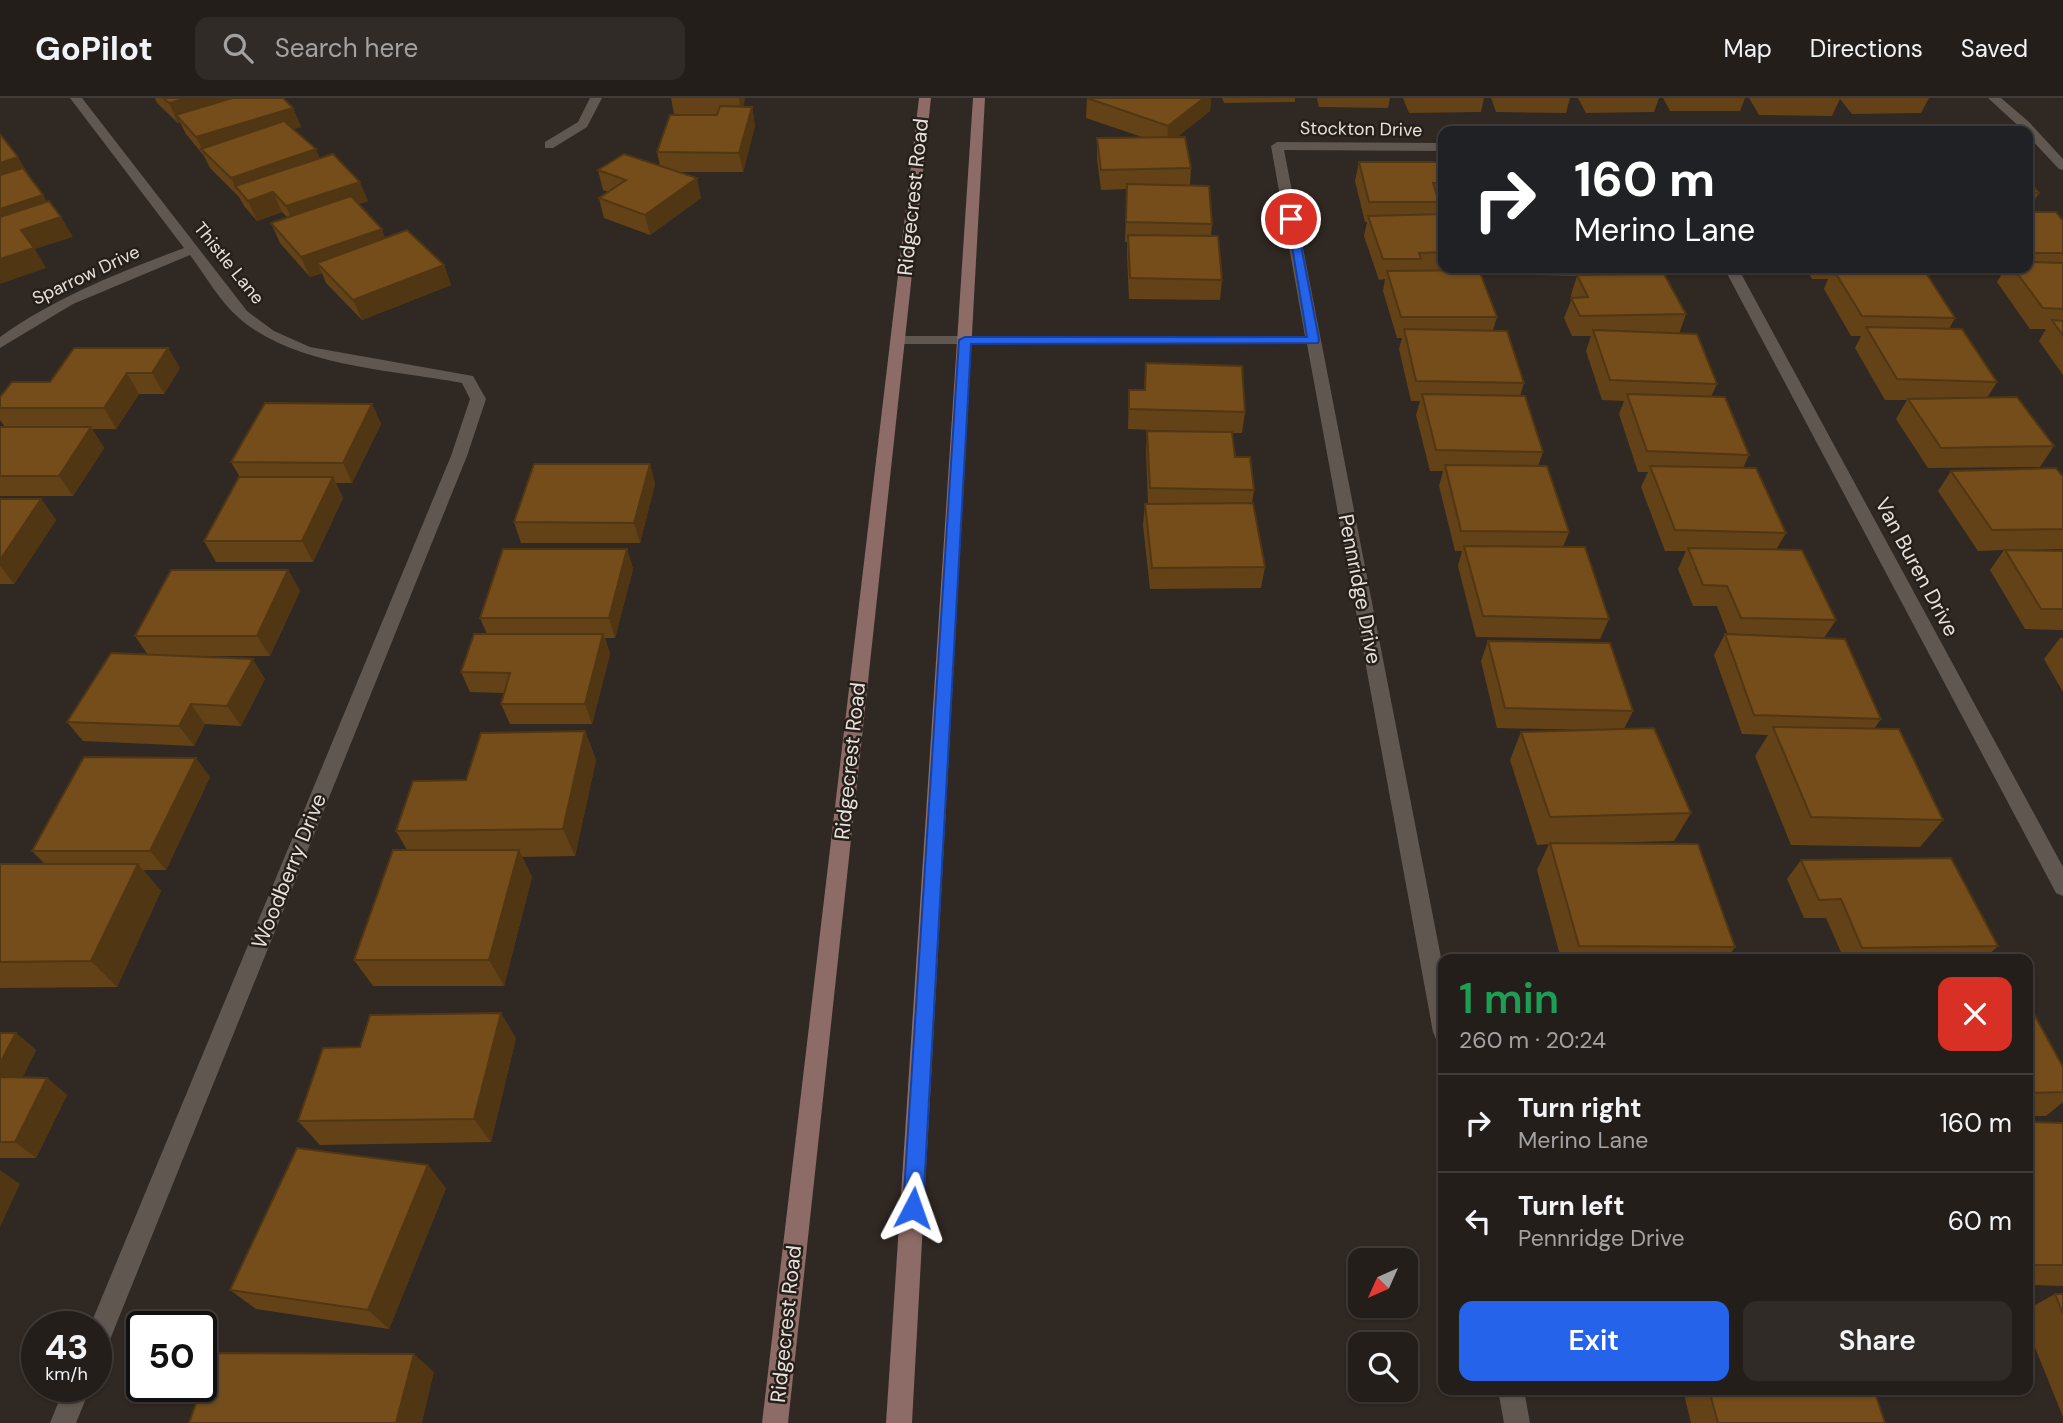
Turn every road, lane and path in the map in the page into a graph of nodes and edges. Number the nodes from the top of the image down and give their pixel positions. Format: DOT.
graph roads {
  1 [pos="76,98"];
  2 [pos="596,98"];
  3 [pos="925,98"];
  4 [pos="979,98"];
  5 [pos="1994,98"];
  6 [pos="2024,126"];
  7 [pos="2033,135"];
  8 [pos="549,145"];
  9 [pos="1277,146"];
  10 [pos="1438,147"];
  11 [pos="2033,150"];
  12 [pos="2049,150"];
  13 [pos="2063,166"];
  14 [pos="193,249"];
  15 [pos="1734,273"];
  16 [pos="897,340"];
  17 [pos="965,340"];
  18 [pos="1313,340"];
  19 [pos="0,344"];
  20 [pos="478,399"];
  21 [pos="2063,887"];
  22 [pos="1438,1000"];
  23 [pos="109,1311"];
  24 [pos="1512,1395"];
  25 [pos="72,1402"];
  26 [pos="63,1423"];
  27 [pos="775,1423"];
  28 [pos="899,1423"];
  29 [pos="1517,1423"];
  1 -- 14 [label="street, Thistle Lane"];
  2 -- 8 [label="street"];
  3 -- 16 [label="main road, Ridgecrest Road"];
  4 -- 17 [label="main road"];
  5 -- 6 [label="street"];
  7 -- 12 [label="street"];
  9 -- 10 [label="street, Stockton Drive"];
  9 -- 18 [label="street, Pennridge Drive"];
  11 -- 12 [label="street"];
  12 -- 13 [label="street"];
  14 -- 19 [label="street, Sparrow Drive"];
  14 -- 20 [label="street, Thistle Lane"];
  15 -- 21 [label="street, Van Buren Drive"];
  16 -- 17 [label="street"];
  16 -- 27 [label="main road, Ridgecrest Road"];
  17 -- 18 [label="street"];
  17 -- 28 [label="main road"];
  18 -- 22 [label="street, Pennridge Drive"];
  20 -- 23 [label="street, Woodberry Drive"];
  24 -- 29 [label="street"];
  25 -- 26 [label="street"];
}
